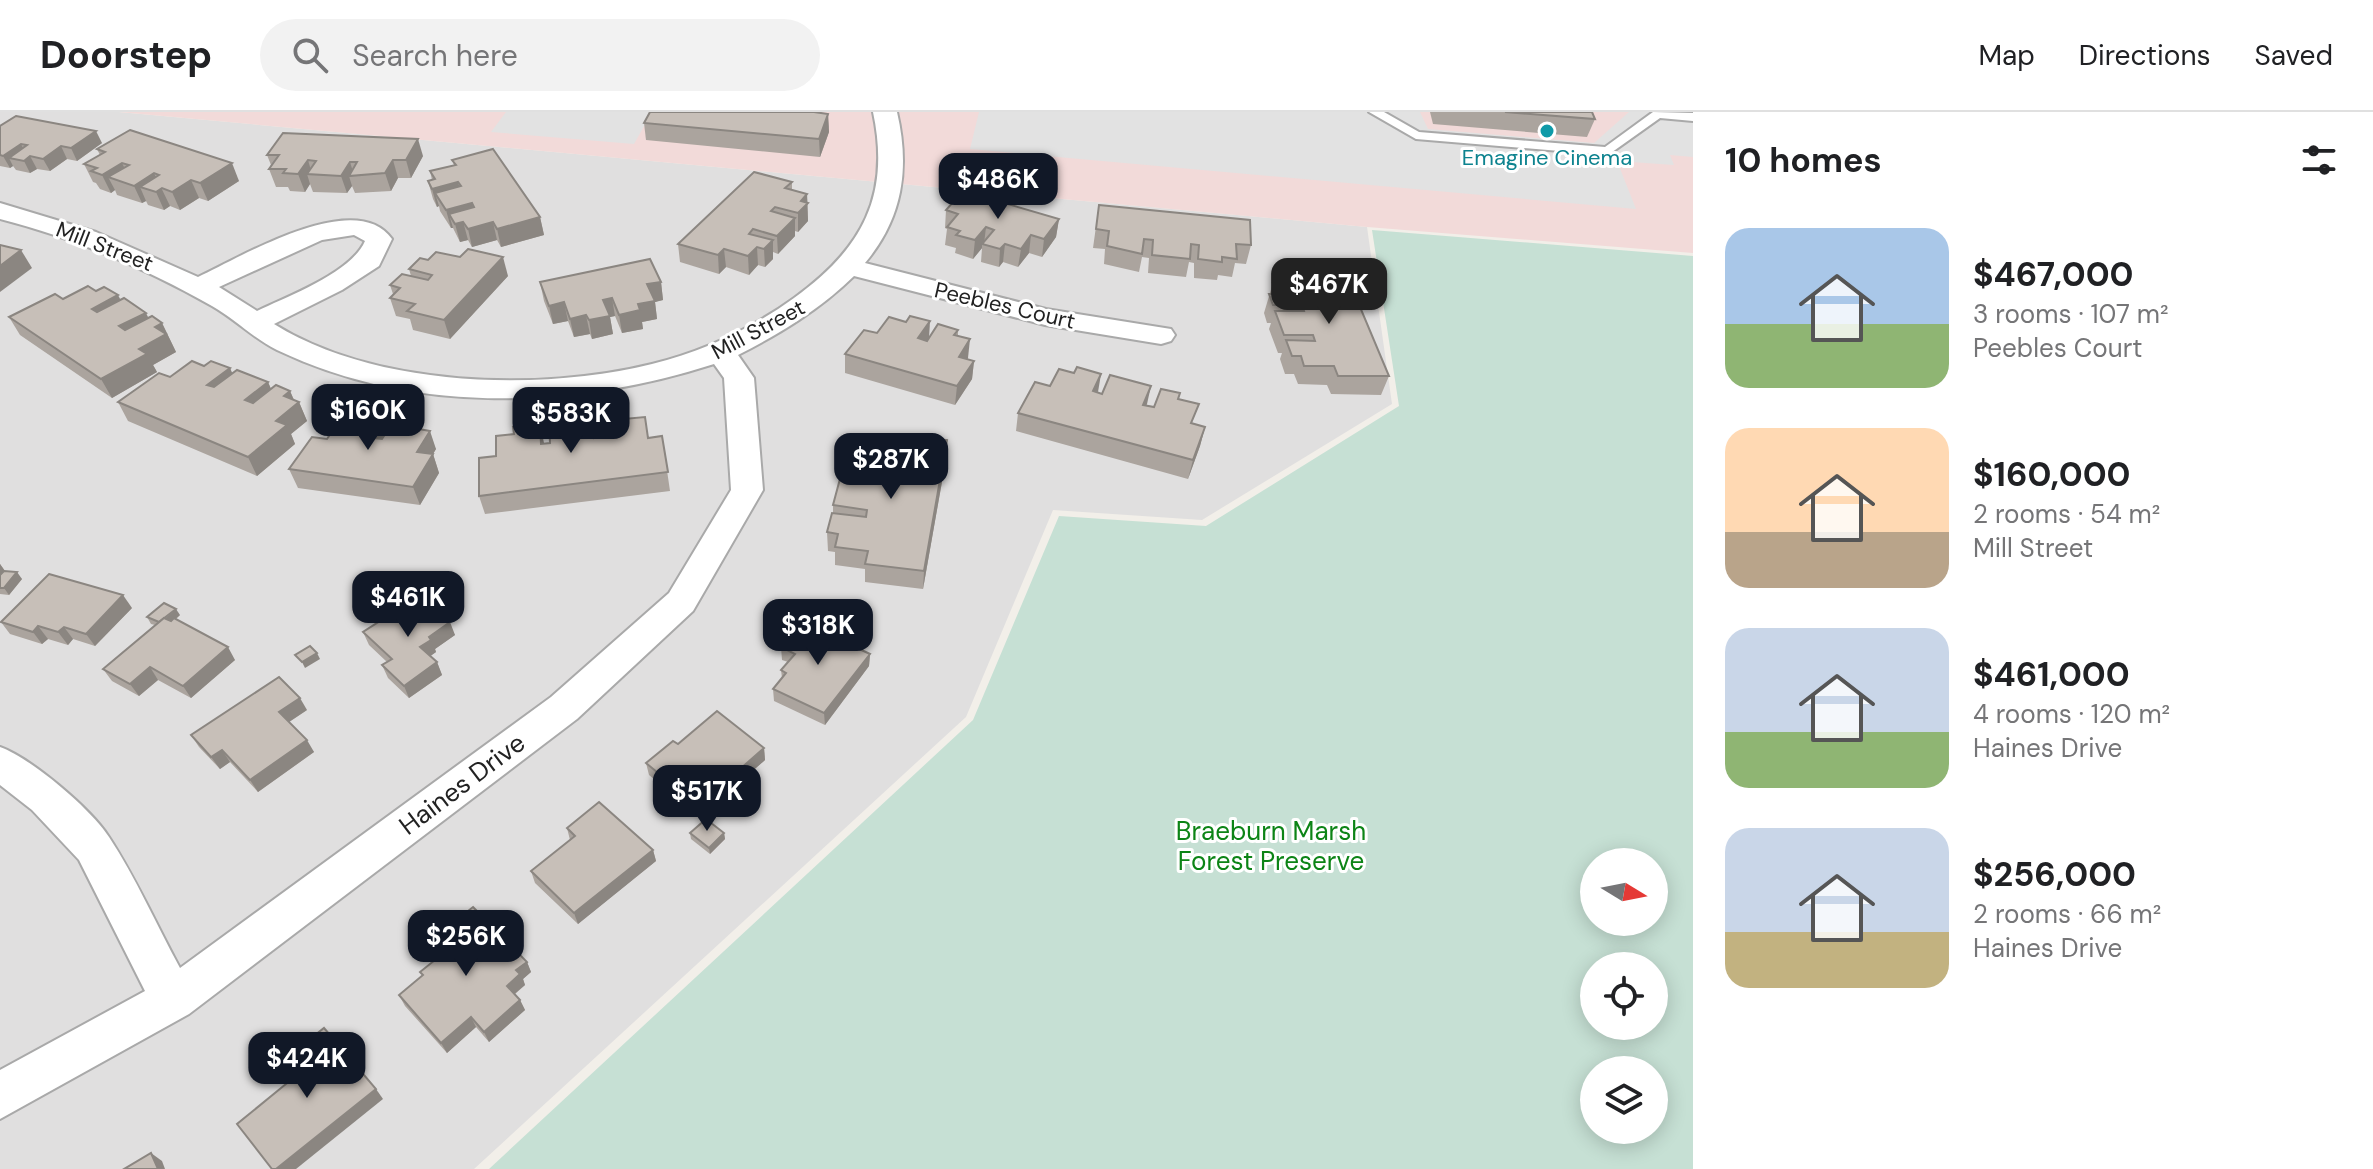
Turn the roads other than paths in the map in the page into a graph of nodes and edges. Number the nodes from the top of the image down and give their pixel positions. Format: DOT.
graph roads {
  1 [pos="885,112"];
  2 [pos="1375,112"];
  3 [pos="1693,117"];
  4 [pos="0,211"];
  5 [pos="850,267"];
  6 [pos="198,287"];
  7 [pos="255,323"];
  8 [pos="1161,335"];
  9 [pos="721,352"];
  10 [pos="0,763"];
  11 [pos="173,999"];
  12 [pos="0,1096"];
  1 -- 5 [label="street, Mill Street"];
  2 -- 3 [label="lane"];
  4 -- 6 [label="street, Mill Street"];
  5 -- 8 [label="street, Peebles Court"];
  5 -- 9 [label="street, Mill Street"];
  6 -- 7 [label="street, Mill Street"];
  6 -- 7 [label="street"];
  7 -- 9 [label="street, Mill Street"];
  9 -- 11 [label="street, Haines Drive"];
  10 -- 11 [label="street"];
  11 -- 12 [label="street, Haines Drive"];
}
